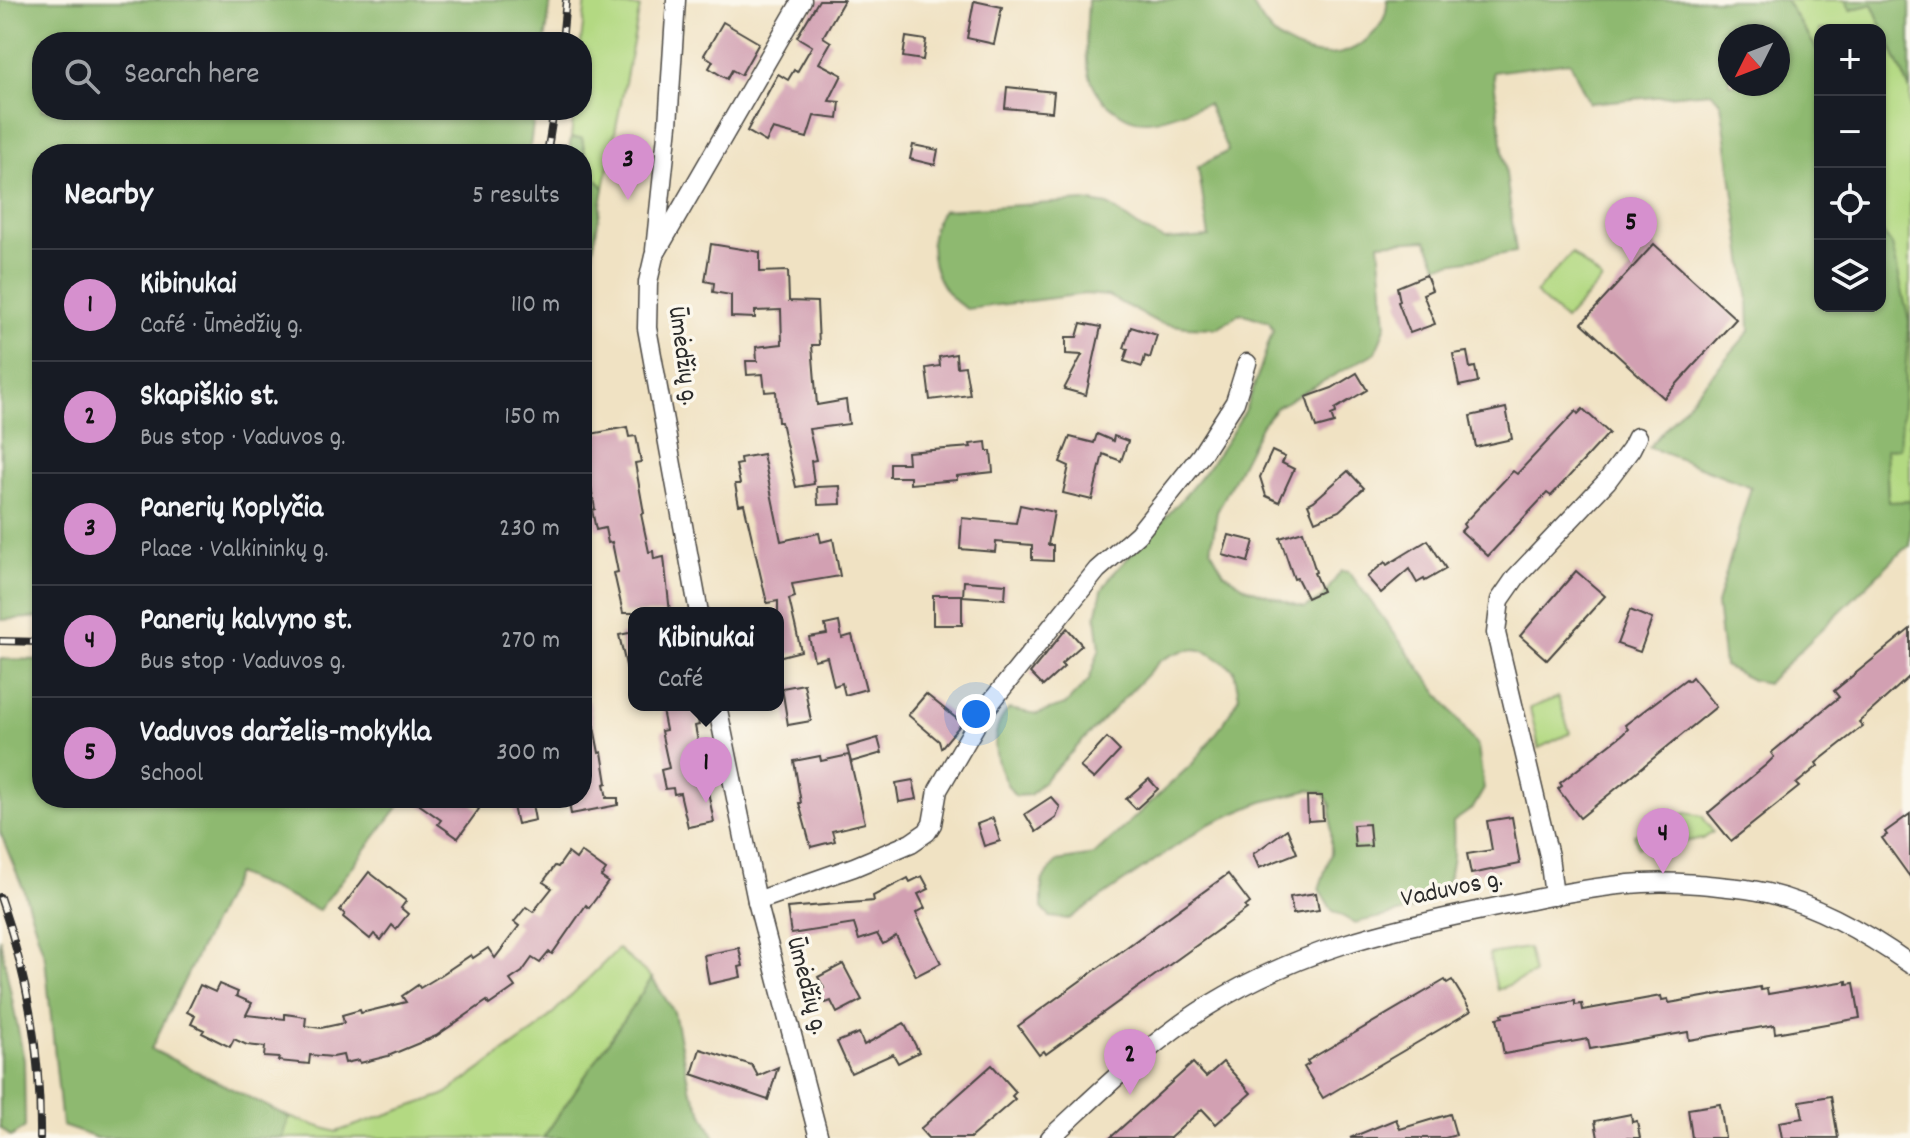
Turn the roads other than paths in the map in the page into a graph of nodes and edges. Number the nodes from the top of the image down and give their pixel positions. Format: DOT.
graph roads {
  1 [pos="676,0"];
  2 [pos="802,0"];
  3 [pos="654,256"];
  4 [pos="1247,363"];
  5 [pos="1637,437"];
  6 [pos="698,607"];
  7 [pos="718,711"];
  8 [pos="1554,896"];
  9 [pos="757,901"];
  10 [pos="1910,964"];
  11 [pos="819,1138"];
  12 [pos="1050,1138"];
  1 -- 3 [label="street"];
  2 -- 3 [label="street, Ūmėdžių g."];
  3 -- 6 [label="street, Ūmėdžių g."];
  4 -- 9 [label="street"];
  5 -- 8 [label="street"];
  7 -- 9 [label="street, Ūmėdžių g."];
  8 -- 10 [label="street, Vaduvos g."];
  8 -- 12 [label="street, Vaduvos g."];
  9 -- 11 [label="street, Ūmėdžių g."];
}
